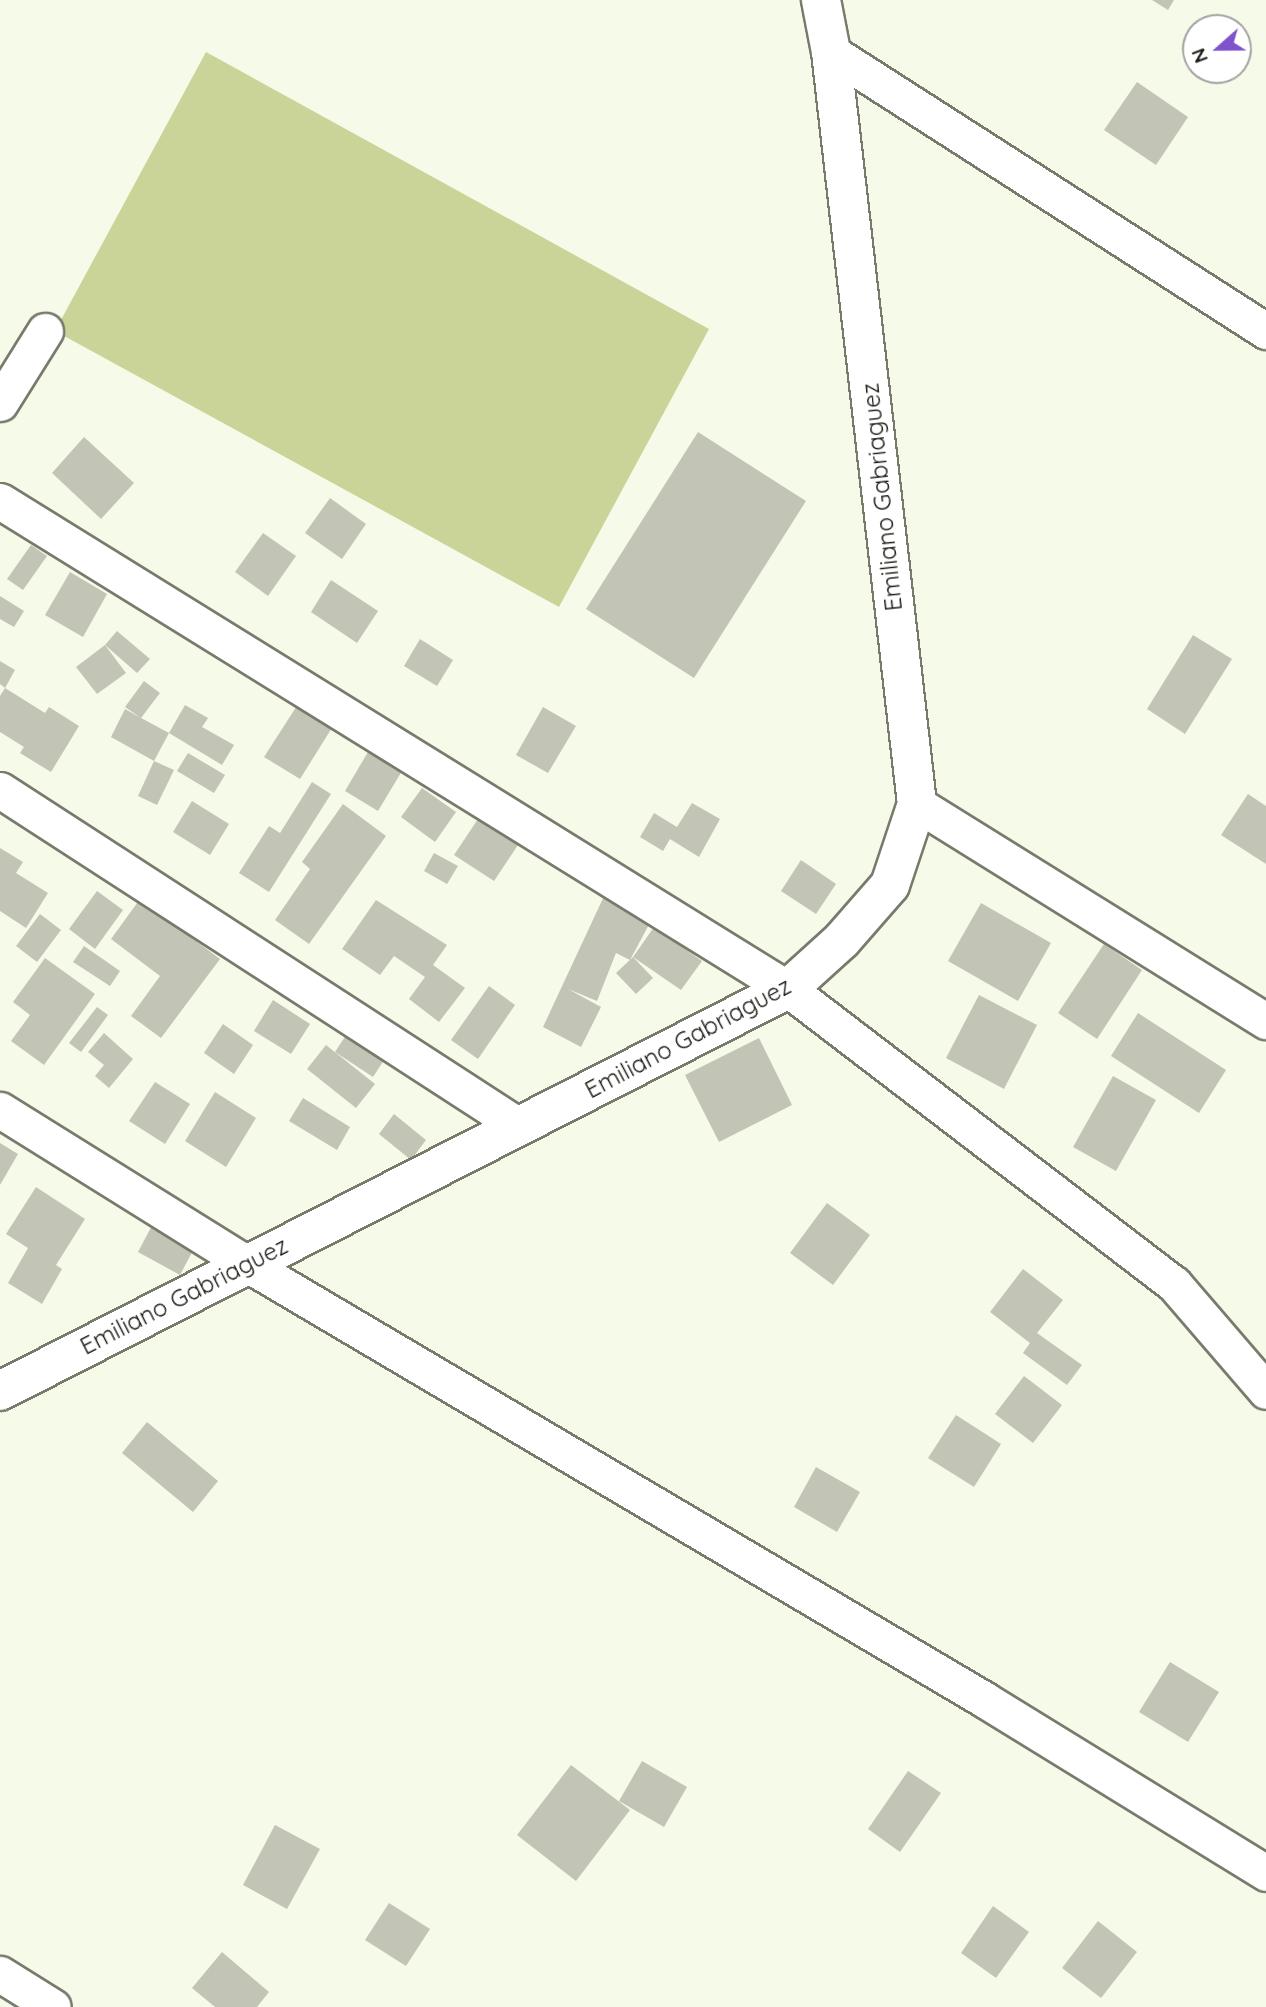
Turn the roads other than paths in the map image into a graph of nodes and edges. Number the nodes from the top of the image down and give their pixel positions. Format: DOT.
graph roads {
  1 [pos="821,0"];
  2 [pos="831,52"];
  3 [pos="45,331"];
  4 [pos="1266,331"];
  5 [pos="0,402"];
  6 [pos="0,501"];
  7 [pos="0,790"];
  8 [pos="916,804"];
  9 [pos="788,989"];
  10 [pos="1266,1021"];
  11 [pos="0,1110"];
  12 [pos="519,1126"];
  13 [pos="247,1264"];
  14 [pos="1,1389"];
  15 [pos="1266,1391"];
  16 [pos="1266,1874"];
  17 [pos="0,1974"];
  18 [pos="53,2007"];
  1 -- 2 [label="main road, Emiliano Gabriaguez"];
  2 -- 4 [label="street"];
  2 -- 8 [label="main road, Emiliano Gabriaguez"];
  3 -- 5 [label="street"];
  6 -- 9 [label="street"];
  7 -- 12 [label="street"];
  8 -- 9 [label="main road, Emiliano Gabriaguez"];
  8 -- 10 [label="street"];
  9 -- 12 [label="main road, Emiliano Gabriaguez"];
  9 -- 15 [label="street"];
  11 -- 13 [label="street"];
  12 -- 13 [label="main road, Emiliano Gabriaguez"];
  13 -- 14 [label="main road, Emiliano Gabriaguez"];
  13 -- 16 [label="street"];
  17 -- 18 [label="street"];
}
